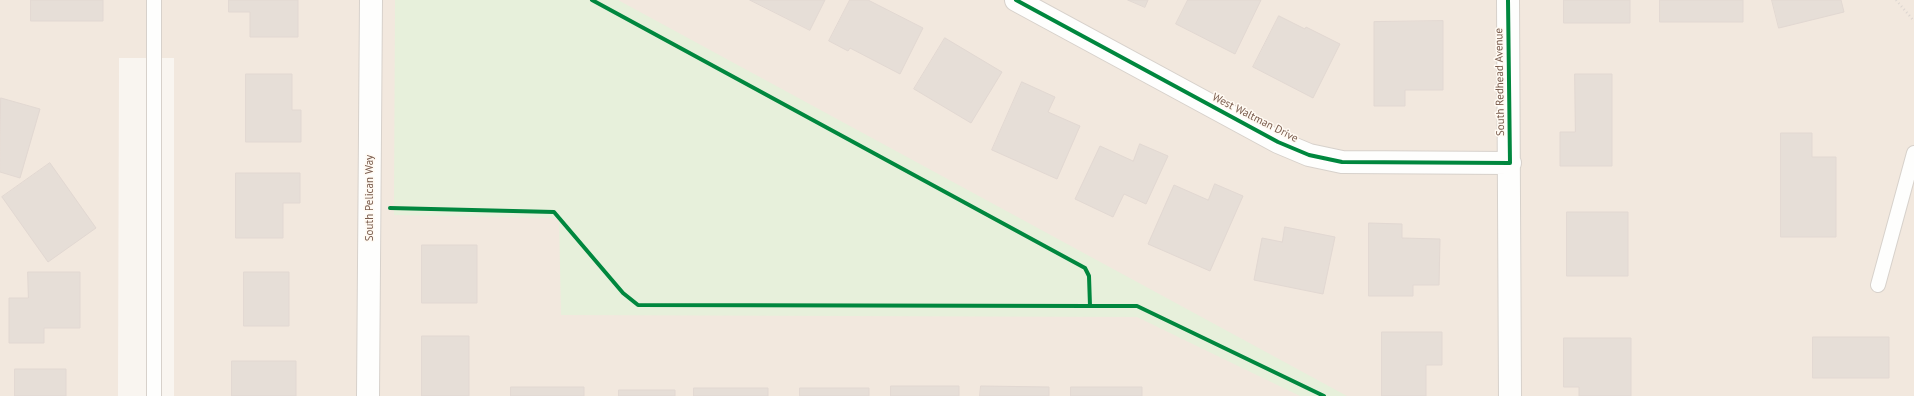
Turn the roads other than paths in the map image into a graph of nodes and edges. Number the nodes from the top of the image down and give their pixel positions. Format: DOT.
graph roads {
  1 [pos="154,0"];
  2 [pos="371,0"];
  3 [pos="1016,0"];
  4 [pos="1508,0"];
  5 [pos="1914,153"];
  6 [pos="1510,163"];
  7 [pos="1878,285"];
  8 [pos="154,396"];
  9 [pos="368,396"];
  10 [pos="1510,396"];
  1 -- 8 [label="lane"];
  2 -- 9 [label="street, South Pelican Way"];
  3 -- 6 [label="street, West Waltman Drive"];
  4 -- 6 [label="street, South Redhead Avenue"];
  5 -- 7 [label="lane"];
  6 -- 10 [label="street, South Redhead Avenue"];
}
